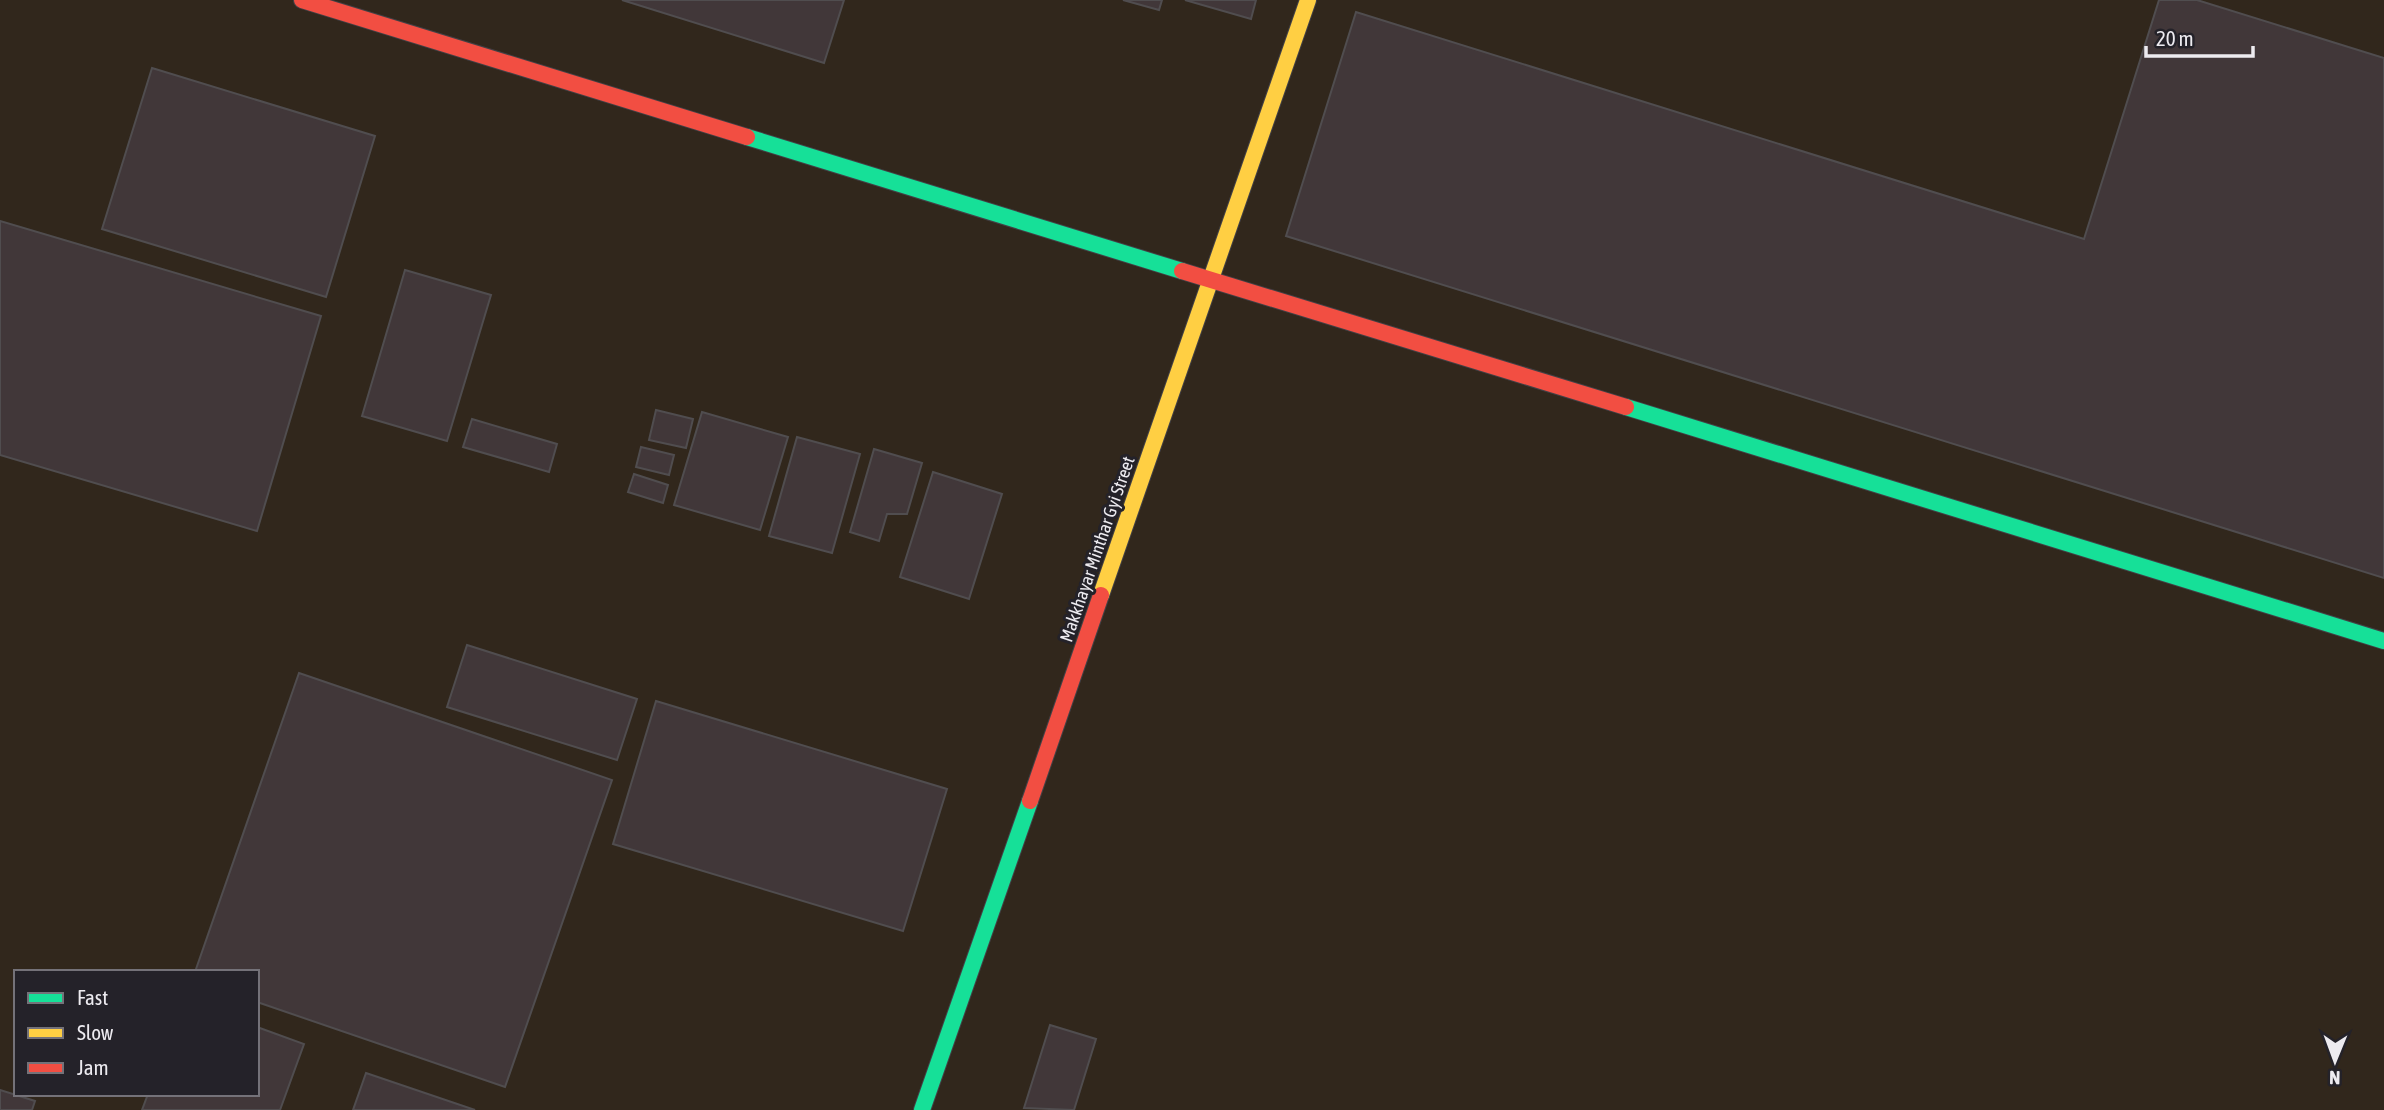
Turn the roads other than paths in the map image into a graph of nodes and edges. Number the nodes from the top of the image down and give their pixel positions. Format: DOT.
graph roads {
  1 [pos="302,0"];
  2 [pos="1308,0"];
  3 [pos="1211,279"];
  4 [pos="2384,640"];
  5 [pos="922,1110"];
  1 -- 3 [label="street"];
  2 -- 3 [label="street, Makkhayar Minthar Gyi Street"];
  3 -- 4 [label="street"];
  3 -- 5 [label="street, Makkhayar Minthar Gyi Street"];
}
